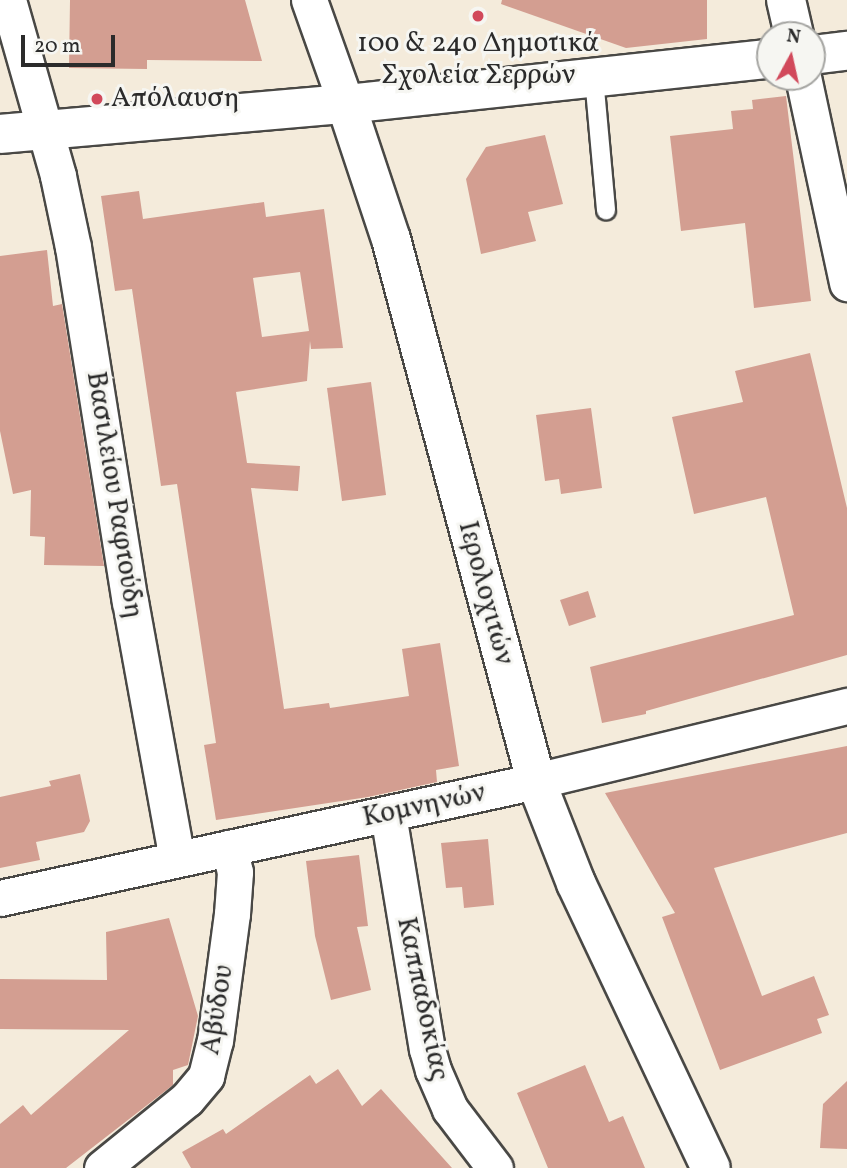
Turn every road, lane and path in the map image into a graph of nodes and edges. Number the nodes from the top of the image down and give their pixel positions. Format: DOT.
graph roads {
  1 [pos="8,0"];
  2 [pos="309,0"];
  3 [pos="786,0"];
  4 [pos="791,21"];
  5 [pos="847,51"];
  6 [pos="826,53"];
  7 [pos="756,61"];
  8 [pos="594,78"];
  9 [pos="806,91"];
  10 [pos="346,104"];
  11 [pos="47,131"];
  12 [pos="0,134"];
  13 [pos="606,210"];
  14 [pos="847,283"];
  15 [pos="847,706"];
  16 [pos="536,781"];
  17 [pos="387,814"];
  18 [pos="229,848"];
  19 [pos="177,859"];
  20 [pos="0,898"];
  21 [pos="111,1165"];
  22 [pos="495,1168"];
  23 [pos="711,1168"];
  1 -- 11 [label="street, Βασιλείου Ραφτούδη"];
  2 -- 10 [label="street, Ιερολοχιτών"];
  3 -- 4 [label="street"];
  5 -- 6 [label="street"];
  7 -- 8 [label="street"];
  8 -- 10 [label="street"];
  8 -- 13 [label="lane"];
  9 -- 14 [label="street"];
  10 -- 11 [label="street"];
  10 -- 16 [label="street, Ιερολοχιτών"];
  11 -- 12 [label="street"];
  11 -- 19 [label="street, Βασιλείου Ραφτούδη"];
  15 -- 16 [label="street, Κομνηνών"];
  16 -- 17 [label="street, Κομνηνών"];
  16 -- 23 [label="street, Ιερολοχιτών"];
  17 -- 18 [label="street, Κομνηνών"];
  17 -- 22 [label="street, Καππαδοκίας"];
  18 -- 19 [label="street, Κομνηνών"];
  18 -- 21 [label="street, Αβύδου"];
  19 -- 20 [label="street, Κομνηνών"];
}
